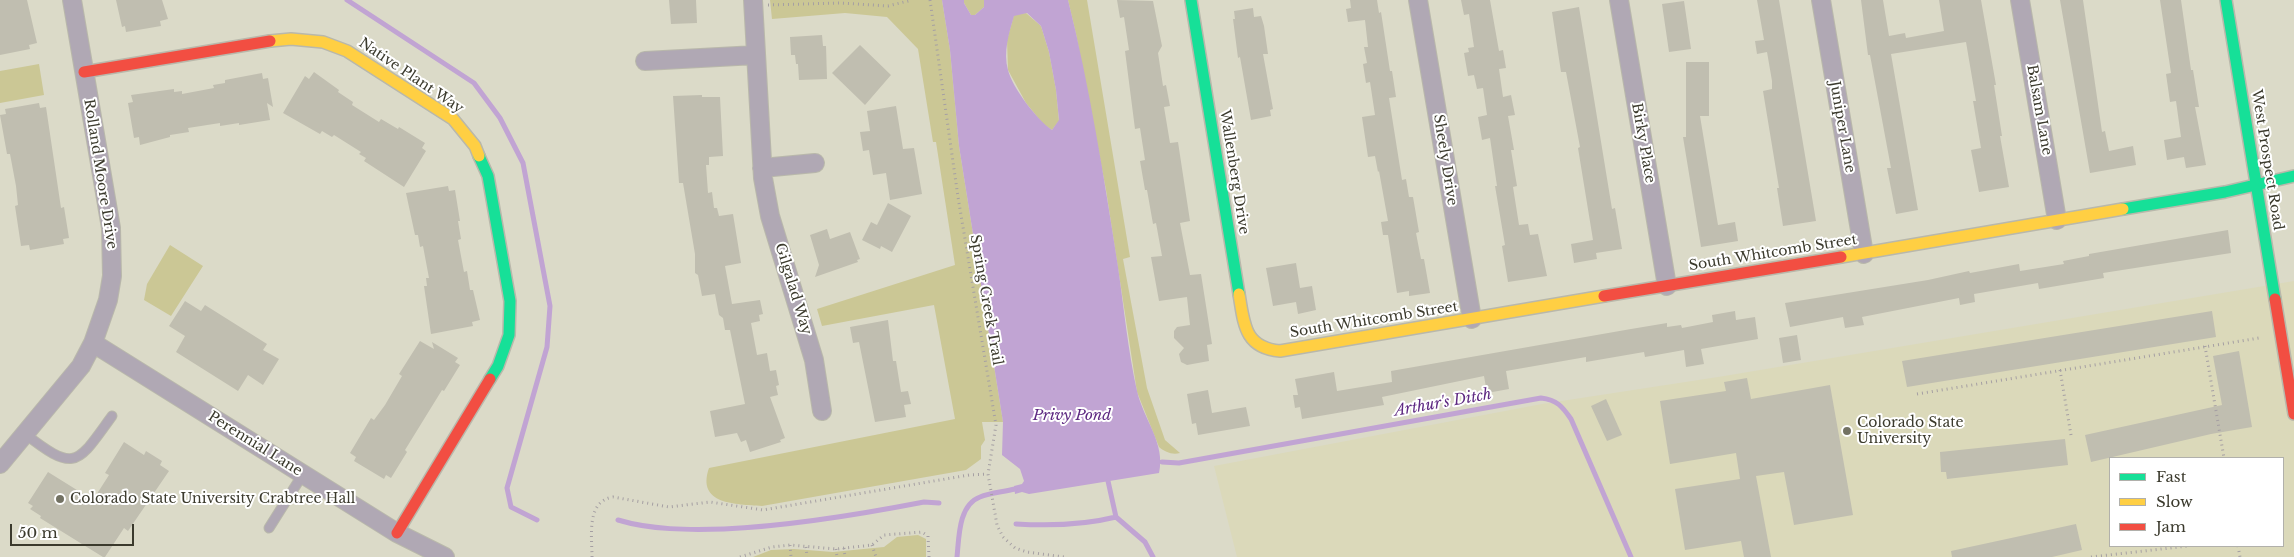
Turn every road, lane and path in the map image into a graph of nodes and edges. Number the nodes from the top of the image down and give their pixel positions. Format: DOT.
graph roads {
  1 [pos="72,0"];
  2 [pos="912,0"];
  3 [pos="930,0"];
  4 [pos="1191,0"];
  5 [pos="1418,0"];
  6 [pos="1619,0"];
  7 [pos="1821,0"];
  8 [pos="2020,0"];
  9 [pos="2226,0"];
  10 [pos="753,3"];
  11 [pos="756,56"];
  12 [pos="645,61"];
  13 [pos="84,72"];
  14 [pos="815,163"];
  15 [pos="762,168"];
  16 [pos="2294,176"];
  17 [pos="2256,185"];
  18 [pos="2057,220"];
  19 [pos="1864,254"];
  20 [pos="1667,286"];
  21 [pos="1472,319"];
  22 [pos="2259,338"];
  23 [pos="93,343"];
  24 [pos="1257,345"];
  25 [pos="2205,346"];
  26 [pos="2060,370"];
  27 [pos="1917,394"];
  28 [pos="822,411"];
  29 [pos="2294,414"];
  30 [pos="112,416"];
  31 [pos="24,433"];
  32 [pos="2071,435"];
  33 [pos="2224,457"];
  34 [pos="0,464"];
  35 [pos="303,474"];
  36 [pos="988,474"];
  37 [pos="268,528"];
  38 [pos="397,533"];
  39 [pos="790,545"];
  40 [pos="872,545"];
  41 [pos="2179,547"];
  42 [pos="806,548"];
  43 [pos="844,548"];
  44 [pos="836,550"];
  45 [pos="445,557"];
  46 [pos="592,557"];
  47 [pos="740,557"];
  48 [pos="791,557"];
  49 [pos="807,557"];
  50 [pos="837,557"];
  51 [pos="845,557"];
  52 [pos="876,557"];
  53 [pos="928,557"];
  54 [pos="1064,557"];
  55 [pos="2091,557"];
  1 -- 13 [label="street, Rolland Moore Drive"];
  2 -- 10 [label="path"];
  3 -- 36 [label="path, Spring Creek Trail"];
  4 -- 24 [label="street, Wallenberg Drive"];
  5 -- 21 [label="street, Sheely Drive"];
  6 -- 20 [label="street, Birky Place"];
  7 -- 19 [label="street, Juniper Lane"];
  8 -- 18 [label="street, Balsam Lane"];
  9 -- 17 [label="street, West Prospect Road"];
  10 -- 11 [label="street, Gilgalad Way"];
  11 -- 12 [label="street"];
  11 -- 15 [label="street, Gilgalad Way"];
  13 -- 23 [label="street, Rolland Moore Drive"];
  13 -- 38 [label="street, Native Plant Way"];
  14 -- 15 [label="street"];
  15 -- 28 [label="street, Gilgalad Way"];
  16 -- 17 [label="street, South Whitcomb Street"];
  17 -- 18 [label="street, South Whitcomb Street"];
  17 -- 29 [label="street, West Prospect Road"];
  18 -- 19 [label="street, South Whitcomb Street"];
  19 -- 20 [label="street, South Whitcomb Street"];
  20 -- 21 [label="street, South Whitcomb Street"];
  21 -- 24 [label="street, South Whitcomb Street"];
  22 -- 25 [label="path"];
  23 -- 31 [label="street, Rolland Moore Drive"];
  23 -- 35 [label="street, Perennial Lane"];
  25 -- 26 [label="path"];
  25 -- 33 [label="path"];
  26 -- 27 [label="path"];
  26 -- 32 [label="path"];
  30 -- 31 [label="lane"];
  31 -- 34 [label="street, Rolland Moore Drive"];
  35 -- 37 [label="lane"];
  35 -- 38 [label="street, Perennial Lane"];
  36 -- 46 [label="path"];
  36 -- 54 [label="path, Spring Creek Trail"];
  38 -- 45 [label="street, Perennial Lane"];
  39 -- 42 [label="path"];
  39 -- 47 [label="path"];
  39 -- 48 [label="path"];
  40 -- 43 [label="path"];
  40 -- 52 [label="path"];
  40 -- 53 [label="path"];
  41 -- 55 [label="path"];
  42 -- 44 [label="path"];
  42 -- 49 [label="path"];
  43 -- 44 [label="path"];
  43 -- 51 [label="path"];
  44 -- 50 [label="path"];
}
